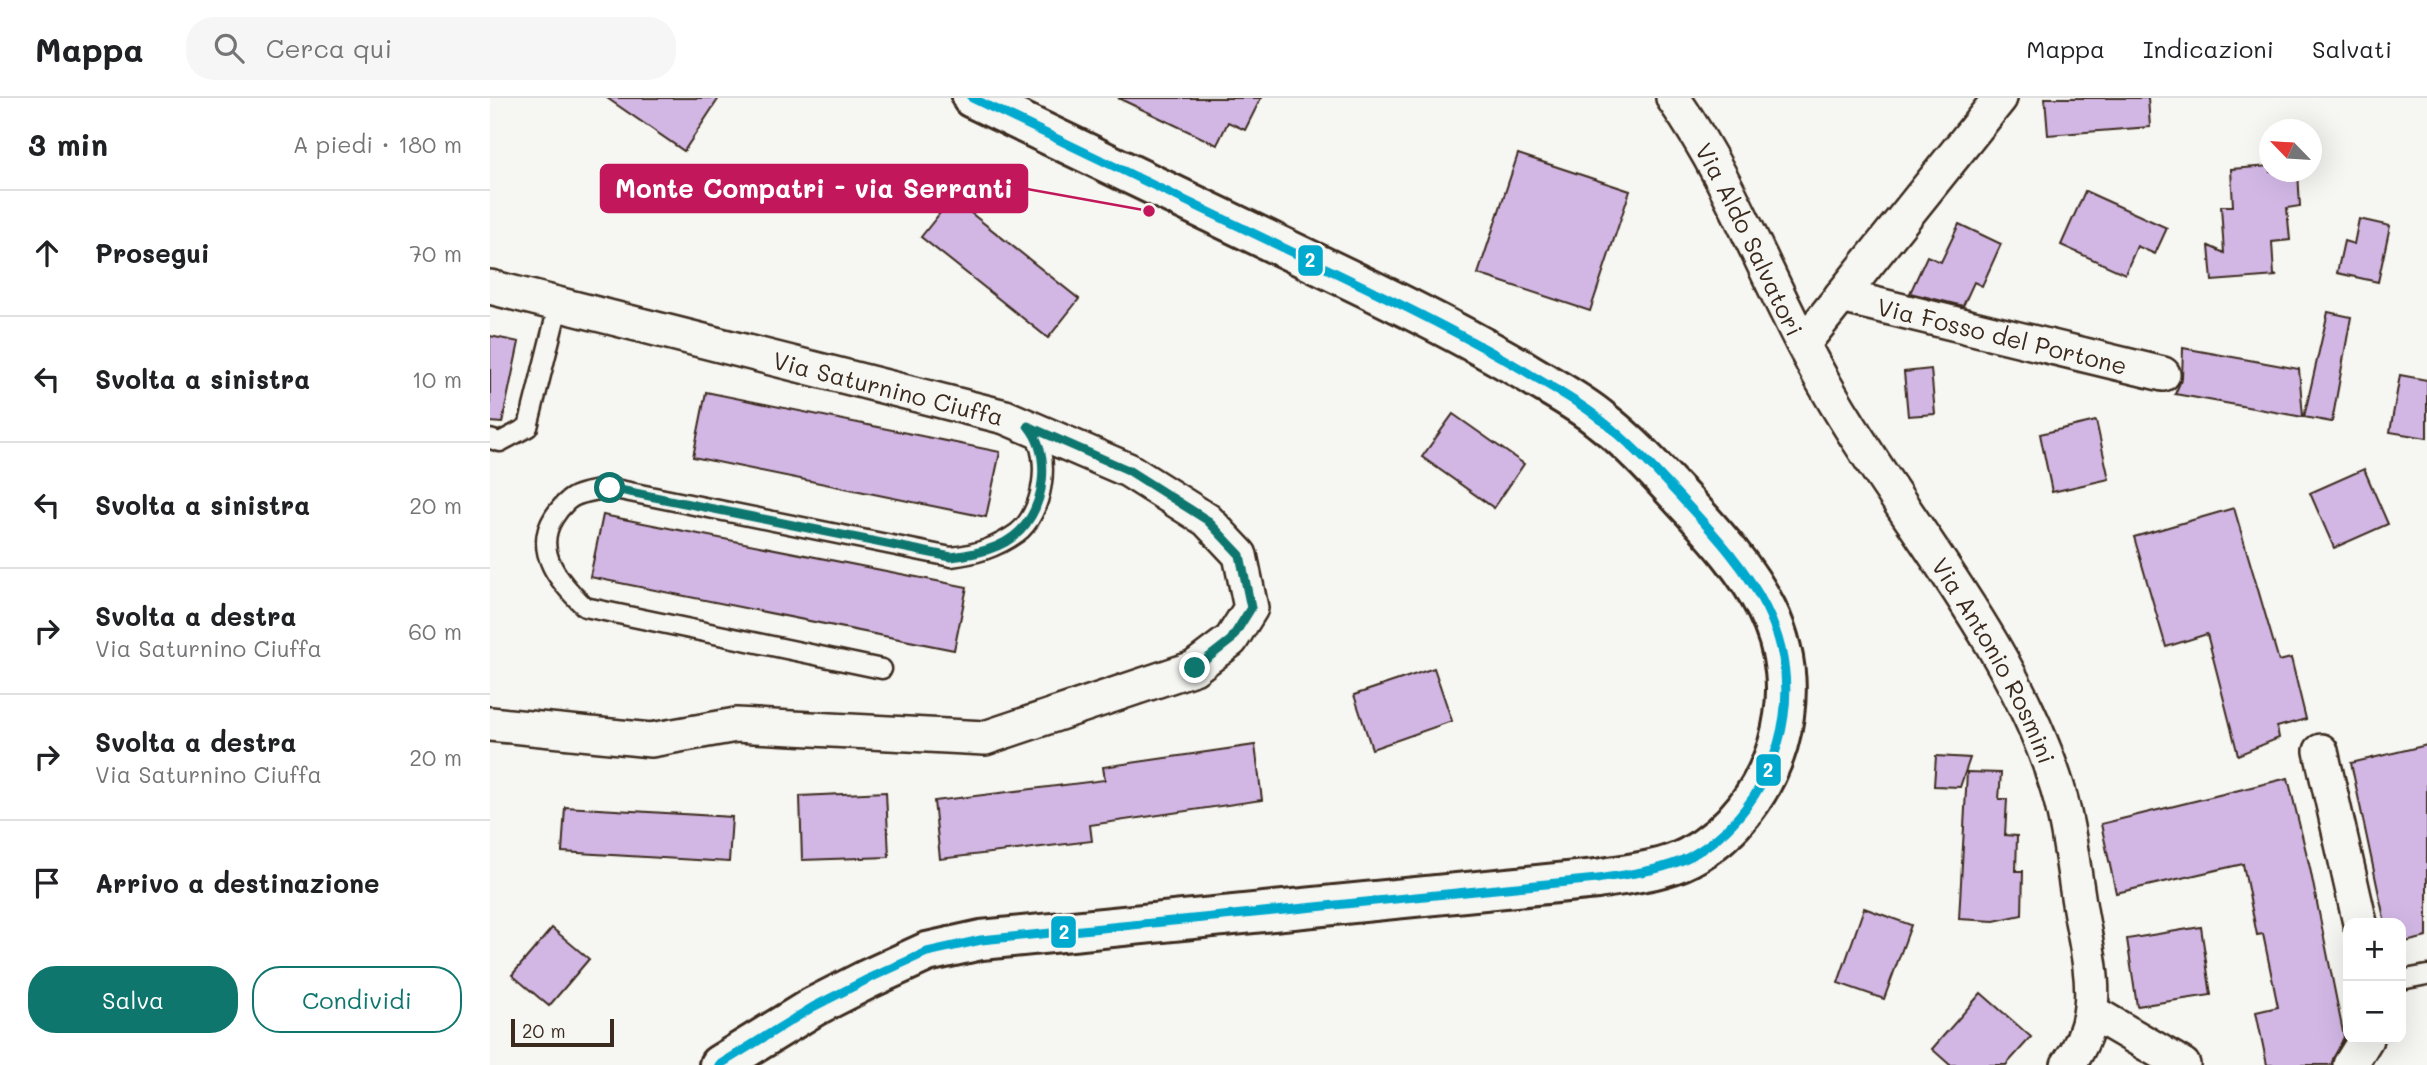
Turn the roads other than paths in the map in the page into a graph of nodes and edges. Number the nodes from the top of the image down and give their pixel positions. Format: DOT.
graph roads {
  1 [pos="972,98"];
  2 [pos="1672,98"];
  3 [pos="2000,98"];
  4 [pos="490,288"];
  5 [pos="1841,296"];
  6 [pos="559,303"];
  7 [pos="1803,344"];
  8 [pos="2163,374"];
  9 [pos="1028,426"];
  10 [pos="490,439"];
  11 [pos="882,669"];
  12 [pos="490,724"];
  13 [pos="2321,751"];
  14 [pos="2359,918"];
  15 [pos="2427,975"];
  16 [pos="2406,979"];
  17 [pos="2092,1012"];
  18 [pos="2363,1044"];
  19 [pos="719,1065"];
  20 [pos="2068,1065"];
  21 [pos="2183,1065"];
  22 [pos="2350,1065"];
  1 -- 19 [label="main road"];
  2 -- 7 [label="street, Via Aldo Salvatori"];
  3 -- 5 [label="street, Via Fosso del Portone"];
  4 -- 6 [label="street, Via Saturnino Ciuffa"];
  5 -- 7 [label="street, Via Fosso del Portone"];
  5 -- 8 [label="street, Via Fosso del Portone"];
  6 -- 9 [label="street, Via Saturnino Ciuffa"];
  6 -- 10 [label="lane"];
  7 -- 17 [label="street, Via Antonio Rosmini"];
  9 -- 11 [label="lane"];
  9 -- 12 [label="street, Via Saturnino Ciuffa"];
  13 -- 14 [label="street"];
  15 -- 16 [label="lane"];
  17 -- 20 [label="street, Via Antonio Rosmini"];
  17 -- 21 [label="street"];
  18 -- 22 [label="street"];
}
